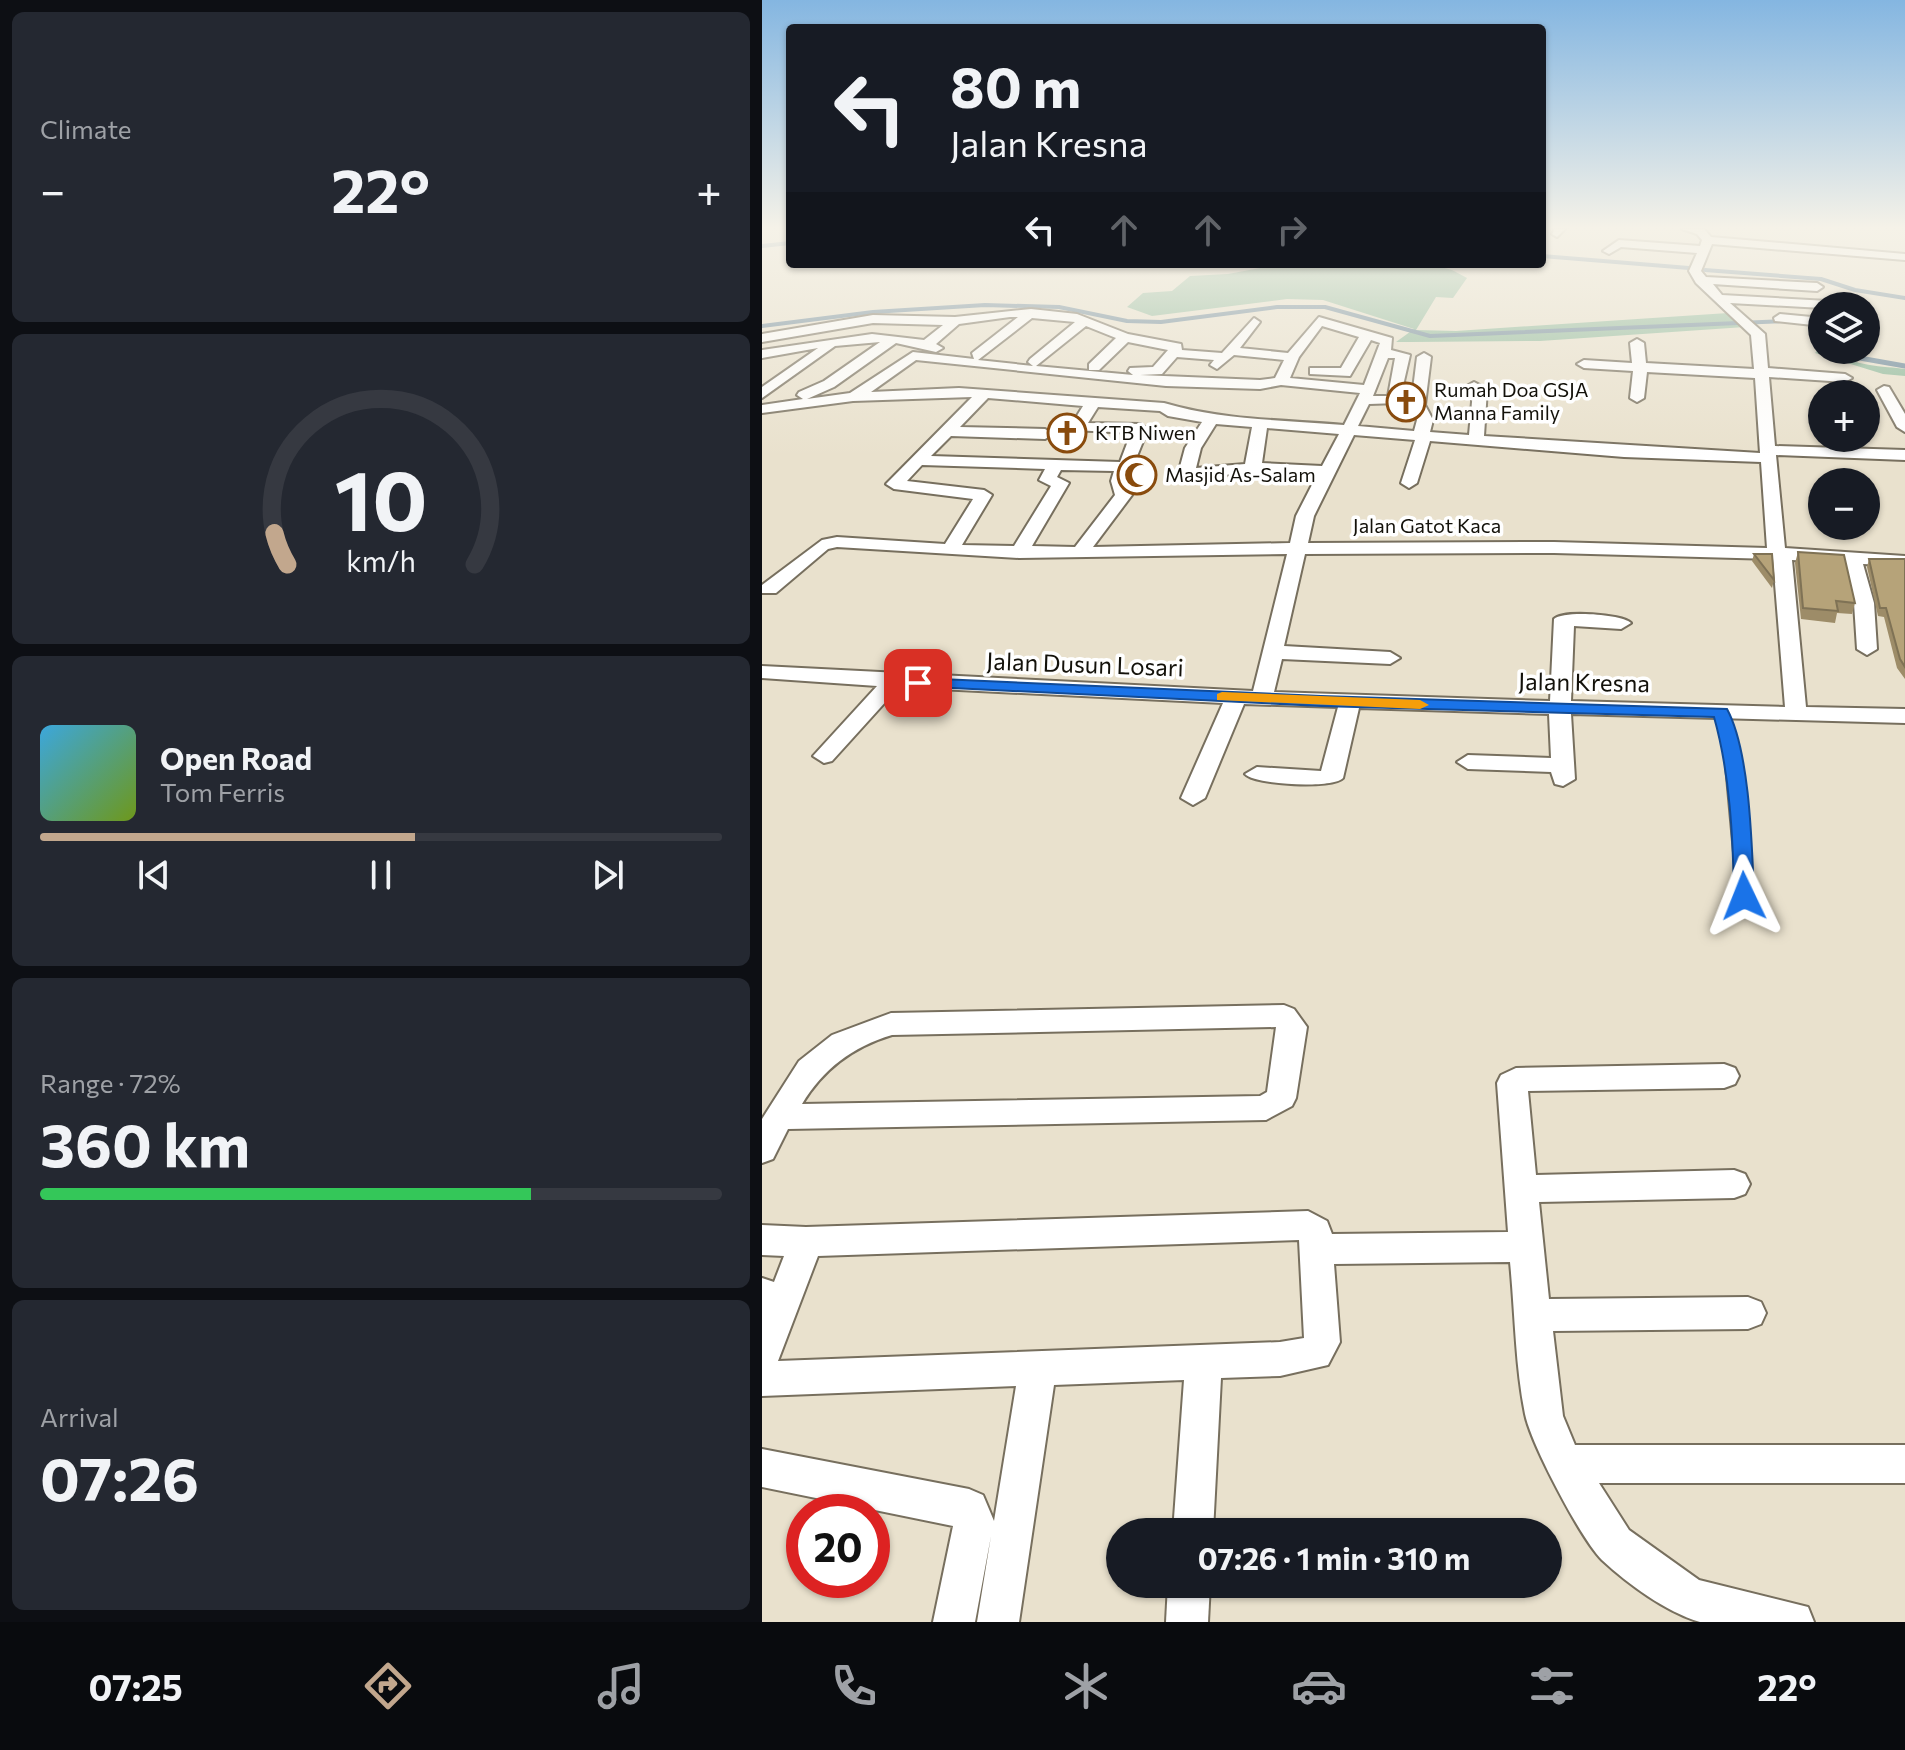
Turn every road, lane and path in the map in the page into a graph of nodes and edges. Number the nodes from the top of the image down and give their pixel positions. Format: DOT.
graph roads {
  1 [pos="1726,305"];
  2 [pos="1031,313"];
  3 [pos="1742,319"];
  4 [pos="1085,320"];
  5 [pos="955,321"];
  6 [pos="1808,321"];
  7 [pos="1254,322"];
  8 [pos="1367,335"];
  9 [pos="1125,337"];
  10 [pos="762,338"];
  11 [pos="889,342"];
  12 [pos="834,343"];
  13 [pos="1637,343"];
  14 [pos="927,344"];
  15 [pos="1174,353"];
  16 [pos="1383,353"];
  17 [pos="762,354"];
  18 [pos="1228,354"];
  19 [pos="913,356"];
  20 [pos="1424,357"];
  21 [pos="972,360"];
  22 [pos="1035,362"];
  23 [pos="1584,364"];
  24 [pos="1639,366"];
  25 [pos="1094,367"];
  26 [pos="1287,369"];
  27 [pos="1759,373"];
  28 [pos="1845,378"];
  29 [pos="1186,381"];
  30 [pos="1203,382"];
  31 [pos="1474,386"];
  32 [pos="1884,390"];
  33 [pos="931,393"];
  34 [pos="762,394"];
  35 [pos="984,394"];
  36 [pos="1366,395"];
  37 [pos="853,397"];
  38 [pos="1637,398"];
  39 [pos="762,400"];
  40 [pos="1093,402"];
  41 [pos="1164,407"];
  42 [pos="762,409"];
  43 [pos="1212,419"];
  44 [pos="1260,423"];
  45 [pos="1905,427"];
  46 [pos="1349,429"];
  47 [pos="947,431"];
  48 [pos="1045,434"];
  49 [pos="1423,435"];
  50 [pos="1476,439"];
  51 [pos="1768,454"];
  52 [pos="1905,455"];
  53 [pos="918,460"];
  54 [pos="1056,465"];
  55 [pos="1124,467"];
  56 [pos="1253,468"];
  57 [pos="1328,471"];
  58 [pos="1409,483"];
  59 [pos="1297,549"];
  60 [pos="950,550"];
  61 [pos="1779,552"];
  62 [pos="1019,553"];
  63 [pos="1079,553"];
  64 [pos="1852,557"];
  65 [pos="1904,566"];
  66 [pos="769,589"];
  67 [pos="1621,623"];
  68 [pos="1867,649"];
  69 [pos="1273,652"];
  70 [pos="1390,658"];
  71 [pos="762,672"];
  72 [pos="893,681"];
  73 [pos="1235,698"];
  74 [pos="1262,699"];
  75 [pos="1350,702"];
  76 [pos="1560,709"];
  77 [pos="1721,712"];
  78 [pos="1796,713"];
  79 [pos="1905,716"];
  80 [pos="824,756"];
  81 [pos="1468,762"];
  82 [pos="1257,774"];
  83 [pos="1193,798"];
  84 [pos="1744,896"];
  85 [pos="1724,1076"];
  86 [pos="779,1117"];
  87 [pos="762,1150"];
  88 [pos="1734,1184"];
  89 [pos="1521,1189"];
  90 [pos="762,1240"];
  91 [pos="806,1242"];
  92 [pos="1526,1247"];
  93 [pos="1317,1249"];
  94 [pos="773,1298"];
  95 [pos="1748,1313"];
  96 [pos="1532,1315"];
  97 [pos="762,1355"];
  98 [pos="1204,1363"];
  99 [pos="1038,1367"];
  100 [pos="762,1379"];
  101 [pos="1564,1464"];
  102 [pos="1905,1464"];
  103 [pos="762,1468"];
  104 [pos="1194,1518"];
  105 [pos="1188,1598"];
  106 [pos="954,1622"];
  107 [pos="998,1622"];
  108 [pos="1187,1622"];
  109 [pos="1793,1622"];
  1 -- 3 [label="street"];
  2 -- 4 [label="street"];
  2 -- 5 [label="street"];
  2 -- 21 [label="street"];
  3 -- 6 [label="street"];
  3 -- 27 [label="street"];
  4 -- 9 [label="street"];
  4 -- 22 [label="street"];
  5 -- 10 [label="street"];
  5 -- 14 [label="street"];
  7 -- 18 [label="street"];
  8 -- 16 [label="street"];
  8 -- 26 [label="street"];
  8 -- 26 [label="street"];
  9 -- 15 [label="street"];
  9 -- 25 [label="street"];
  11 -- 12 [label="street"];
  11 -- 14 [label="street"];
  11 -- 19 [label="street"];
  11 -- 39 [label="street"];
  12 -- 17 [label="street"];
  12 -- 34 [label="street"];
  13 -- 24 [label="street"];
  14 -- 21 [label="street"];
  15 -- 18 [label="street"];
  15 -- 25 [label="street"];
  16 -- 36 [label="street"];
  16 -- 36 [label="street"];
  18 -- 26 [label="street"];
  18 -- 30 [label="street"];
  19 -- 21 [label="street"];
  19 -- 37 [label="street"];
  20 -- 49 [label="street"];
  21 -- 22 [label="street"];
  21 -- 29 [label="street"];
  21 -- 33 [label="street"];
  22 -- 25 [label="street"];
  23 -- 24 [label="street"];
  24 -- 27 [label="street"];
  24 -- 38 [label="street"];
  26 -- 30 [label="street"];
  26 -- 36 [label="street"];
  27 -- 28 [label="street"];
  27 -- 51 [label="street"];
  29 -- 30 [label="street"];
  29 -- 41 [label="street"];
  31 -- 50 [label="street"];
  32 -- 45 [label="street"];
  33 -- 35 [label="street"];
  33 -- 37 [label="street"];
  35 -- 40 [label="street"];
  35 -- 47 [label="street"];
  36 -- 46 [label="street"];
  37 -- 42 [label="street"];
  40 -- 41 [label="street"];
  40 -- 55 [label="street"];
  41 -- 43 [label="street"];
  43 -- 44 [label="street"];
  43 -- 56 [label="street"];
  44 -- 46 [label="street"];
  44 -- 56 [label="street"];
  46 -- 49 [label="street"];
  46 -- 57 [label="street"];
  47 -- 48 [label="street"];
  47 -- 53 [label="street"];
  49 -- 50 [label="street"];
  49 -- 58 [label="street"];
  50 -- 51 [label="street"];
  51 -- 52 [label="street"];
  51 -- 61 [label="street"];
  53 -- 54 [label="street"];
  53 -- 60 [label="street"];
  54 -- 55 [label="street"];
  54 -- 62 [label="street"];
  55 -- 63 [label="street"];
  56 -- 57 [label="street"];
  57 -- 59 [label="street"];
  59 -- 61 [label="street, Jalan Gatot Kaca"];
  59 -- 63 [label="street, Jalan Gatot Kaca"];
  59 -- 69 [label="street"];
  60 -- 62 [label="street, Jalan Gatot Kaca"];
  60 -- 66 [label="street, Jalan Gatot Kaca"];
  61 -- 64 [label="street, Jalan Gatot Kaca"];
  61 -- 78 [label="street"];
  62 -- 63 [label="street, Jalan Gatot Kaca"];
  64 -- 65 [label="street, Jalan Gatot Kaca"];
  64 -- 68 [label="street"];
  67 -- 76 [label="street"];
  69 -- 70 [label="street"];
  69 -- 74 [label="street"];
  71 -- 72 [label="street, Jalan Dusun Losari"];
  72 -- 73 [label="street, Jalan Dusun Losari"];
  72 -- 80 [label="street"];
  73 -- 74 [label="street, Jalan Dusun Losari"];
  73 -- 83 [label="street"];
  74 -- 75 [label="street, Jalan Kresna"];
  75 -- 76 [label="street, Jalan Kresna"];
  75 -- 82 [label="street"];
  76 -- 77 [label="street, Jalan Kresna"];
  76 -- 81 [label="street"];
  77 -- 78 [label="street, Jalan Kresna"];
  77 -- 84 [label="lane"];
  78 -- 79 [label="street, Jalan Kresna"];
  85 -- 89 [label="street"];
  86 -- 86 [label="street"];
  86 -- 87 [label="street"];
  88 -- 89 [label="street"];
  89 -- 92 [label="street"];
  90 -- 91 [label="street"];
  91 -- 93 [label="street"];
  91 -- 94 [label="street"];
  92 -- 93 [label="street"];
  92 -- 96 [label="street"];
  93 -- 98 [label="street"];
  94 -- 97 [label="street"];
  95 -- 96 [label="street"];
  96 -- 101 [label="street"];
  98 -- 99 [label="street"];
  98 -- 104 [label="street"];
  99 -- 100 [label="street"];
  99 -- 107 [label="street"];
  101 -- 102 [label="street"];
  101 -- 109 [label="street"];
  103 -- 106 [label="street"];
  105 -- 108 [label="street"];
}
